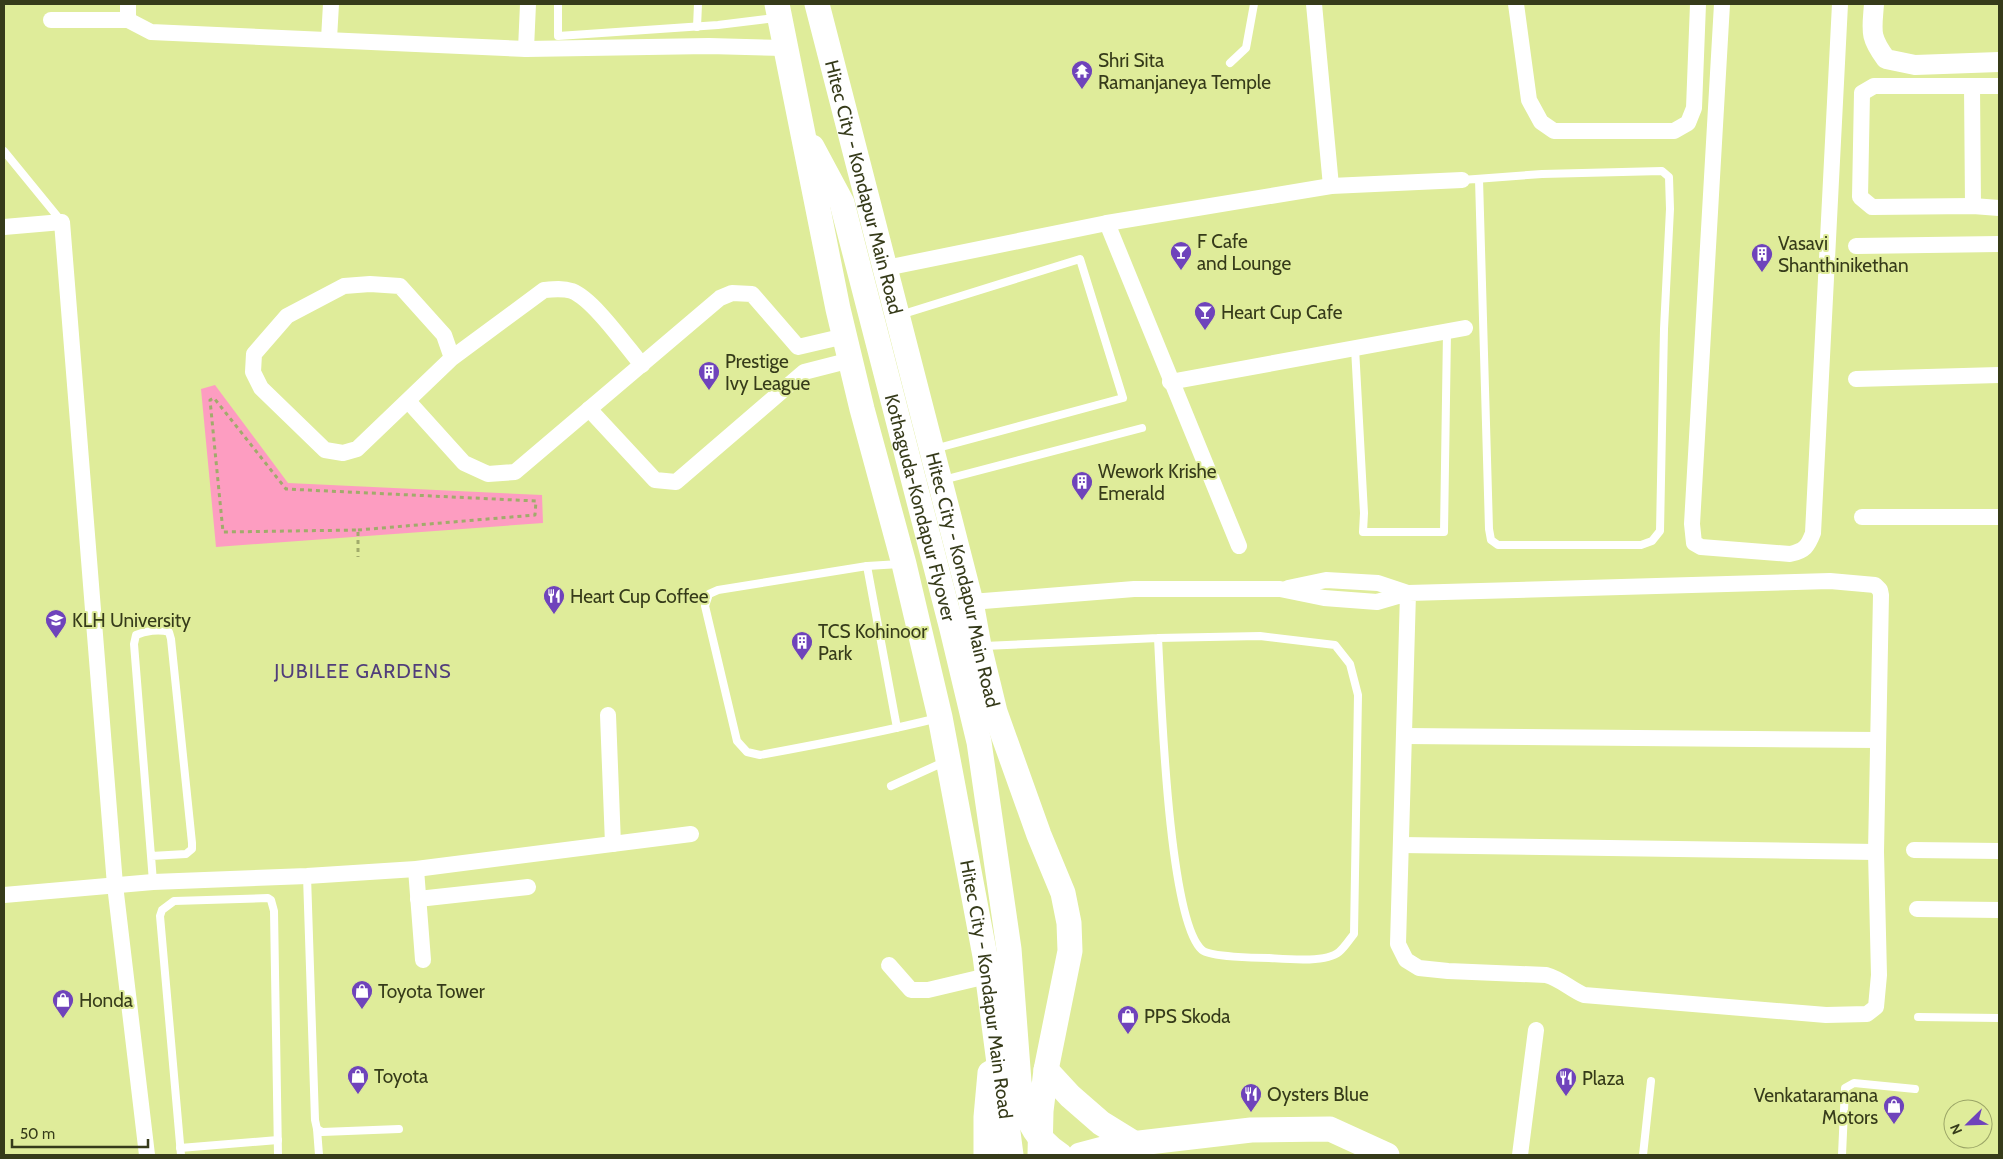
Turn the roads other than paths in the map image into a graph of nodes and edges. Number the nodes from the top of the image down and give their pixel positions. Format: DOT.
graph roads {
  1 [pos="128,4"];
  2 [pos="331,4"];
  3 [pos="528,4"];
  4 [pos="558,4"];
  5 [pos="698,4"];
  6 [pos="817,4"];
  7 [pos="1254,4"];
  8 [pos="1314,4"];
  9 [pos="1516,4"];
  10 [pos="1698,4"];
  11 [pos="1722,4"];
  12 [pos="1840,4"];
  13 [pos="1874,4"];
  14 [pos="778,11"];
  15 [pos="51,20"];
  16 [pos="128,20"];
  17 [pos="697,27"];
  18 [pos="329,39"];
  19 [pos="784,48"];
  20 [pos="526,49"];
  21 [pos="1995,61"];
  22 [pos="1957,63"];
  23 [pos="1230,64"];
  24 [pos="1965,86"];
  25 [pos="1994,86"];
  26 [pos="800,126"];
  27 [pos="4,151"];
  28 [pos="1479,179"];
  29 [pos="1462,180"];
  30 [pos="1331,186"];
  31 [pos="1973,206"];
  32 [pos="1999,208"];
  33 [pos="62,222"];
  34 [pos="1107,223"];
  35 [pos="4,226"];
  36 [pos="1999,244"];
  37 [pos="1856,246"];
  38 [pos="886,268"];
  39 [pos="898,316"];
  40 [pos="1484,325"];
  41 [pos="1465,328"];
  42 [pos="1447,332"];
  43 [pos="838,338"];
  44 [pos="798,347"];
  45 [pos="1355,348"];
  46 [pos="452,358"];
  47 [pos="843,362"];
  48 [pos="642,365"];
  49 [pos="804,372"];
  50 [pos="1999,374"];
  51 [pos="1856,380"];
  52 [pos="1170,382"];
  53 [pos="408,401"];
  54 [pos="589,410"];
  55 [pos="1142,428"];
  56 [pos="932,450"];
  57 [pos="940,480"];
  58 [pos="1862,517"];
  59 [pos="1999,517"];
  60 [pos="1239,546"];
  61 [pos="904,564"];
  62 [pos="867,566"];
  63 [pos="1408,593"];
  64 [pos="971,602"];
  65 [pos="1158,638"];
  66 [pos="979,646"];
  67 [pos="608,715"];
  68 [pos="940,717"];
  69 [pos="897,728"];
  70 [pos="1405,736"];
  71 [pos="1877,740"];
  72 [pos="948,761"];
  73 [pos="891,786"];
  74 [pos="691,834"];
  75 [pos="614,844"];
  76 [pos="1401,845"];
  77 [pos="1914,850"];
  78 [pos="1876,852"];
  79 [pos="1999,852"];
  80 [pos="151,856"];
  81 [pos="416,869"];
  82 [pos="307,876"];
  83 [pos="153,882"];
  84 [pos="115,886"];
  85 [pos="528,887"];
  86 [pos="4,895"];
  87 [pos="418,899"];
  88 [pos="1916,910"];
  89 [pos="1999,910"];
  90 [pos="423,960"];
  91 [pos="889,965"];
  92 [pos="987,976"];
  93 [pos="1918,1017"];
  94 [pos="1999,1018"];
  95 [pos="1536,1030"];
  96 [pos="994,1033"];
  97 [pos="1046,1070"];
  98 [pos="1651,1081"];
  99 [pos="1915,1089"];
  100 [pos="317,1129"];
  101 [pos="399,1129"];
  102 [pos="278,1140"];
  103 [pos="1135,1144"];
  104 [pos="180,1152"];
  105 [pos="147,1155"];
  106 [pos="278,1155"];
  107 [pos="318,1155"];
  108 [pos="986,1155"];
  109 [pos="1011,1155"];
  110 [pos="1040,1155"];
  111 [pos="1060,1155"];
  112 [pos="1080,1155"];
  113 [pos="1387,1155"];
  114 [pos="1520,1155"];
  115 [pos="1643,1155"];
  116 [pos="1842,1155"];
  1 -- 16 [label="street"];
  2 -- 18 [label="street"];
  3 -- 20 [label="street"];
  4 -- 17 [label="lane"];
  5 -- 17 [label="lane"];
  6 -- 38 [label="main road, Hitec City - Kondapur Main Road"];
  7 -- 23 [label="lane"];
  8 -- 30 [label="street"];
  9 -- 10 [label="street"];
  11 -- 12 [label="street"];
  13 -- 22 [label="street"];
  14 -- 17 [label="lane"];
  14 -- 19 [label="main road, Hitec City - Kondapur Main Road"];
  15 -- 16 [label="street"];
  16 -- 18 [label="street"];
  18 -- 20 [label="street"];
  19 -- 20 [label="street"];
  19 -- 26 [label="main road, Hitec City - Kondapur Main Road"];
  21 -- 22 [label="street"];
  21 -- 25 [label="street"];
  22 -- 24 [label="street"];
  24 -- 25 [label="street"];
  24 -- 31 [label="street"];
  24 -- 31 [label="street"];
  26 -- 43 [label="main road, Hitec City - Kondapur Main Road"];
  26 -- 111 [label="main road, Kothaguda-Kondapur Flyover"];
  27 -- 33 [label="lane"];
  28 -- 29 [label="lane"];
  28 -- 40 [label="lane"];
  28 -- 40 [label="lane"];
  29 -- 30 [label="street"];
  30 -- 34 [label="street"];
  31 -- 32 [label="street"];
  33 -- 35 [label="street"];
  33 -- 84 [label="street"];
  34 -- 38 [label="street"];
  34 -- 52 [label="street"];
  36 -- 37 [label="street"];
  38 -- 39 [label="main road, Hitec City - Kondapur Main Road"];
  39 -- 56 [label="main road, Hitec City - Kondapur Main Road"];
  39 -- 56 [label="lane"];
  40 -- 41 [label="lane"];
  41 -- 42 [label="street"];
  42 -- 45 [label="street"];
  42 -- 45 [label="lane"];
  43 -- 44 [label="street"];
  43 -- 47 [label="main road, Hitec City - Kondapur Main Road"];
  44 -- 48 [label="street"];
  44 -- 49 [label="street"];
  45 -- 52 [label="street"];
  46 -- 48 [label="street"];
  46 -- 53 [label="street"];
  46 -- 53 [label="street"];
  47 -- 49 [label="street"];
  47 -- 61 [label="main road, Hitec City - Kondapur Main Road"];
  48 -- 54 [label="street"];
  49 -- 54 [label="street"];
  50 -- 51 [label="street"];
  52 -- 60 [label="street"];
  53 -- 54 [label="street"];
  55 -- 57 [label="lane"];
  56 -- 57 [label="main road, Hitec City - Kondapur Main Road"];
  57 -- 64 [label="main road, Hitec City - Kondapur Main Road"];
  58 -- 59 [label="street"];
  61 -- 62 [label="lane"];
  61 -- 68 [label="main road, Hitec City - Kondapur Main Road"];
  62 -- 69 [label="lane"];
  62 -- 69 [label="lane"];
  63 -- 64 [label="street"];
  63 -- 70 [label="street"];
  63 -- 71 [label="street"];
  64 -- 66 [label="main road, Hitec City - Kondapur Main Road"];
  65 -- 65 [label="lane"];
  65 -- 66 [label="lane"];
  66 -- 97 [label="main road, Hitec City - Kondapur Main Road"];
  67 -- 75 [label="street"];
  68 -- 69 [label="lane"];
  68 -- 72 [label="main road, Hitec City - Kondapur Main Road"];
  70 -- 71 [label="street"];
  70 -- 76 [label="street"];
  71 -- 78 [label="street"];
  72 -- 73 [label="lane"];
  72 -- 92 [label="main road, Hitec City - Kondapur Main Road"];
  74 -- 75 [label="street"];
  75 -- 81 [label="street"];
  76 -- 78 [label="street"];
  76 -- 78 [label="street"];
  77 -- 79 [label="street"];
  80 -- 80 [label="lane"];
  80 -- 83 [label="lane"];
  81 -- 82 [label="street"];
  81 -- 87 [label="street"];
  82 -- 83 [label="street"];
  82 -- 100 [label="lane"];
  83 -- 84 [label="street"];
  84 -- 86 [label="street"];
  84 -- 105 [label="street"];
  85 -- 87 [label="street"];
  87 -- 90 [label="street"];
  88 -- 89 [label="street"];
  91 -- 92 [label="street"];
  92 -- 96 [label="main road, Hitec City - Kondapur Main Road"];
  93 -- 94 [label="lane"];
  95 -- 114 [label="street"];
  96 -- 108 [label="main road"];
  96 -- 109 [label="main road, Hitec City - Kondapur Main Road"];
  97 -- 103 [label="main road"];
  97 -- 110 [label="main road, Hitec City - Kondapur Main Road"];
  98 -- 115 [label="lane"];
  99 -- 116 [label="lane"];
  100 -- 101 [label="lane"];
  100 -- 107 [label="lane"];
  102 -- 104 [label="lane"];
  102 -- 104 [label="lane"];
  102 -- 106 [label="lane"];
  103 -- 112 [label="main road"];
  103 -- 113 [label="main road"];
}
